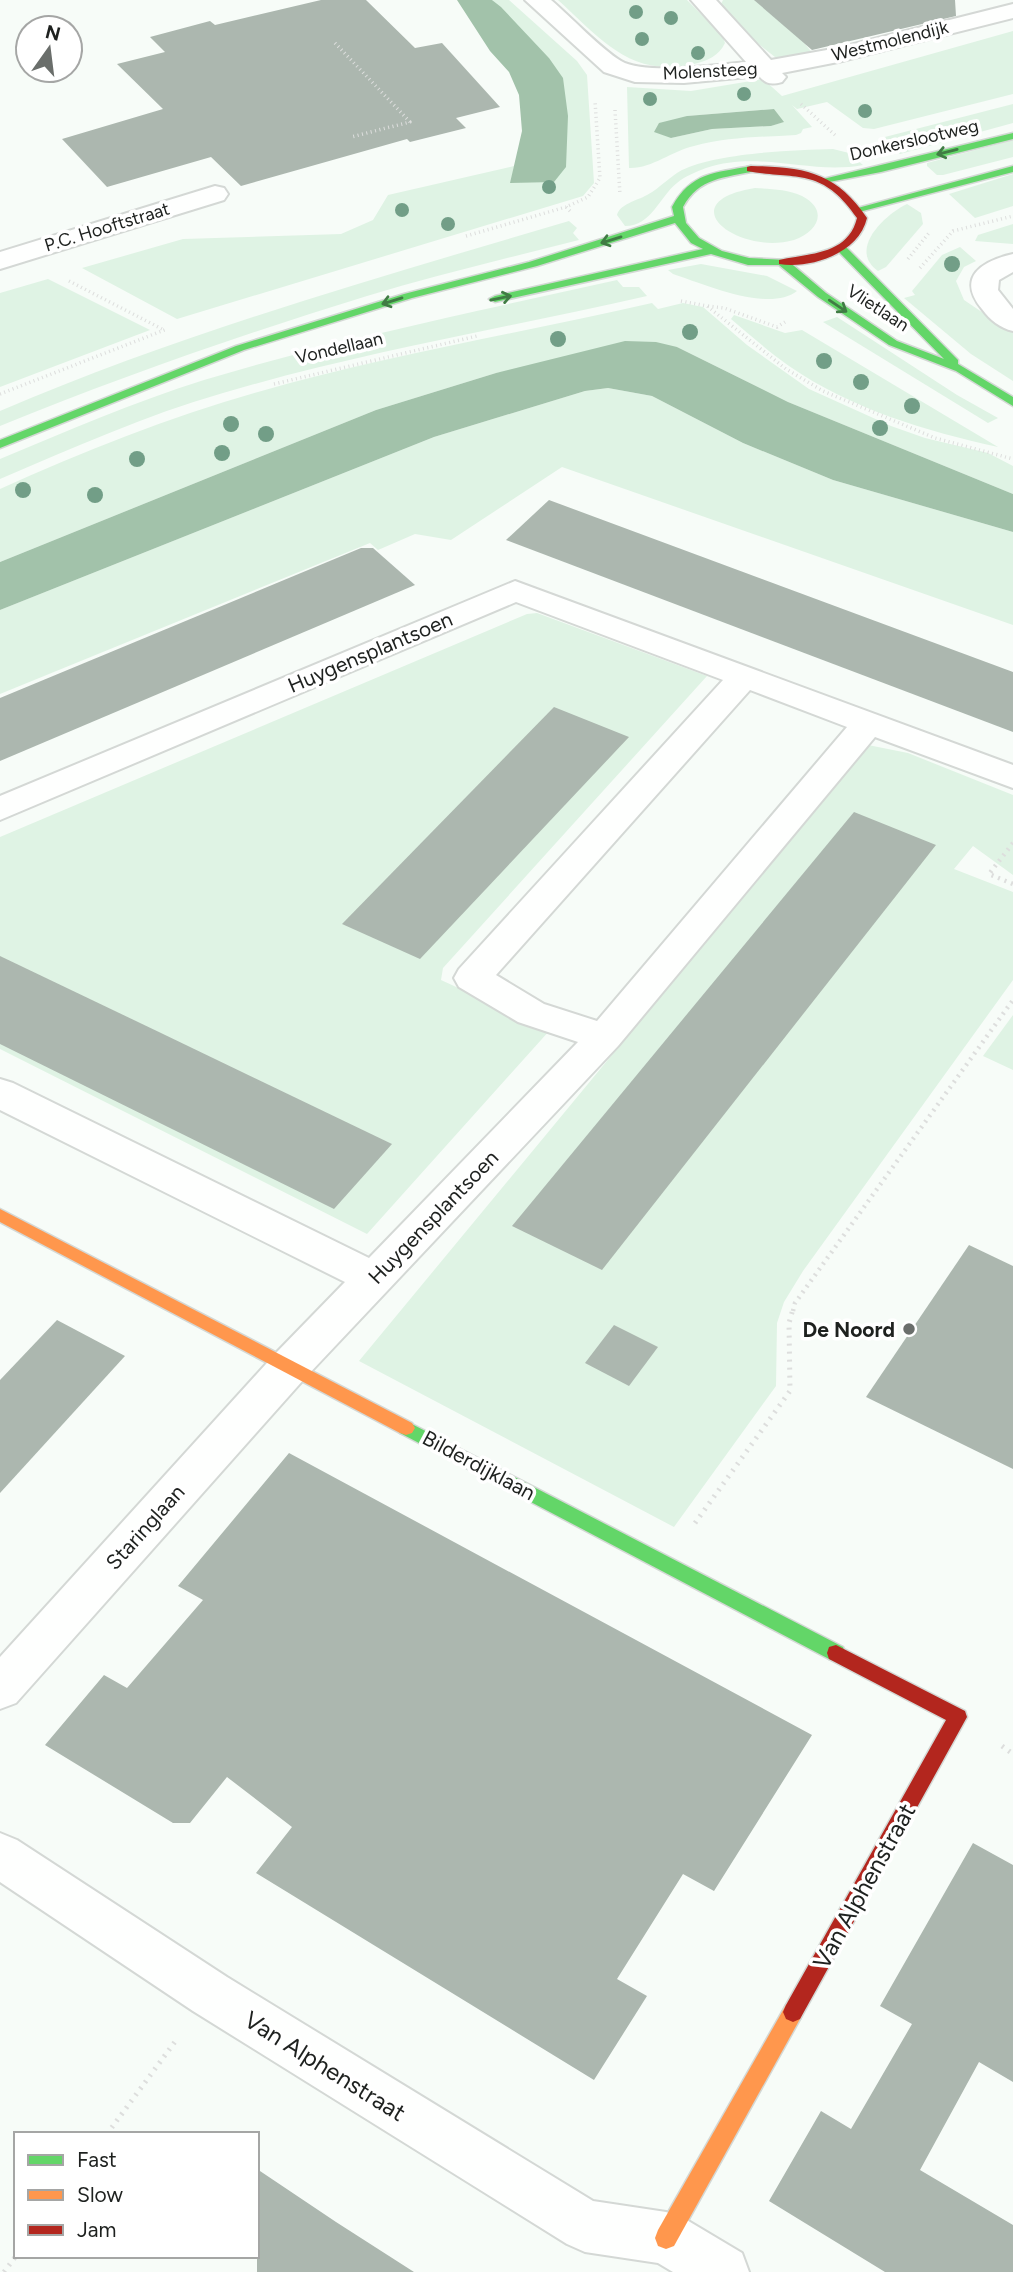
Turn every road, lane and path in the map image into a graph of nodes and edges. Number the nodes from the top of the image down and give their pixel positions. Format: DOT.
graph roads {
  1 [pos="537,0"];
  2 [pos="703,0"];
  3 [pos="1013,11"];
  4 [pos="335,43"];
  5 [pos="612,67"];
  6 [pos="770,72"];
  7 [pos="1013,136"];
  8 [pos="351,137"];
  9 [pos="842,140"];
  10 [pos="1013,169"];
  11 [pos="824,180"];
  12 [pos="215,194"];
  13 [pos="620,200"];
  14 [pos="859,209"];
  15 [pos="1013,216"];
  16 [pos="676,219"];
  17 [pos="953,231"];
  18 [pos="841,248"];
  19 [pos="710,251"];
  20 [pos="9,258"];
  21 [pos="1013,262"];
  22 [pos="784,264"];
  23 [pos="484,301"];
  24 [pos="1013,323"];
  25 [pos="171,334"];
  26 [pos="488,334"];
  27 [pos="302,346"];
  28 [pos="196,368"];
  29 [pos="960,369"];
  30 [pos="266,385"];
  31 [pos="1013,402"];
  32 [pos="0,444"];
  33 [pos="745,676"];
  34 [pos="869,723"];
  35 [pos="1013,777"];
  36 [pos="0,809"];
  37 [pos="1013,844"];
  38 [pos="1013,884"];
  39 [pos="1013,1000"];
  40 [pos="605,1037"];
  41 [pos="0,1093"];
  42 [pos="0,1214"];
  43 [pos="374,1278"];
  44 [pos="290,1366"];
  45 [pos="666,1563"];
  46 [pos="0,1689"];
  47 [pos="958,1717"];
  48 [pos="0,1855"];
  49 [pos="210,1994"];
  50 [pos="108,2132"];
  51 [pos="666,2238"];
  52 [pos="723,2272"];
  1 -- 5 [label="street, Molensteeg"];
  2 -- 6 [label="street"];
  3 -- 6 [label="street, Westmolendijk"];
  4 -- 8 [label="path"];
  5 -- 6 [label="street, Molensteeg"];
  5 -- 13 [label="path"];
  6 -- 9 [label="path, Molensteeg"];
  7 -- 11 [label="street, Donkerslootweg, one-way"];
  10 -- 14 [label="street"];
  11 -- 14 [label="street"];
  11 -- 16 [label="street"];
  12 -- 20 [label="street, P.C. Hooftstraat"];
  14 -- 18 [label="street"];
  15 -- 17 [label="path"];
  16 -- 19 [label="street"];
  16 -- 28 [label="street, Vondellaan, one-way"];
  18 -- 22 [label="street"];
  18 -- 29 [label="street, Vlietlaan"];
  19 -- 22 [label="street"];
  23 -- 19 [label="street, one-way"];
  20 -- 25 [label="path"];
  21 -- 24 [label="street"];
  22 -- 29 [label="street, Vlietlaan, one-way"];
  26 -- 30 [label="path, Vondellaan"];
  27 -- 28 [label="street, Vondellaan"];
  28 -- 32 [label="street, Vondellaan"];
  29 -- 31 [label="street, Vlietlaan"];
  33 -- 34 [label="street, Huygensplantsoen"];
  33 -- 36 [label="street, Huygensplantsoen"];
  33 -- 40 [label="street"];
  34 -- 35 [label="street, Huygensplantsoen"];
  34 -- 40 [label="street, Huygensplantsoen"];
  37 -- 38 [label="path"];
  39 -- 45 [label="path"];
  40 -- 43 [label="street, Huygensplantsoen"];
  41 -- 43 [label="street"];
  42 -- 44 [label="street, Bilderdijklaan"];
  43 -- 44 [label="street, Huygensplantsoen"];
  44 -- 45 [label="street, Bilderdijklaan"];
  44 -- 46 [label="street, Staringlaan"];
  45 -- 47 [label="street, Bilderdijklaan"];
  47 -- 51 [label="street, Van Alphenstraat"];
  48 -- 49 [label="street, Van Alphenstraat"];
  49 -- 50 [label="path"];
  49 -- 51 [label="street, Van Alphenstraat"];
  51 -- 52 [label="street, Van Alphenstraat"];
}
